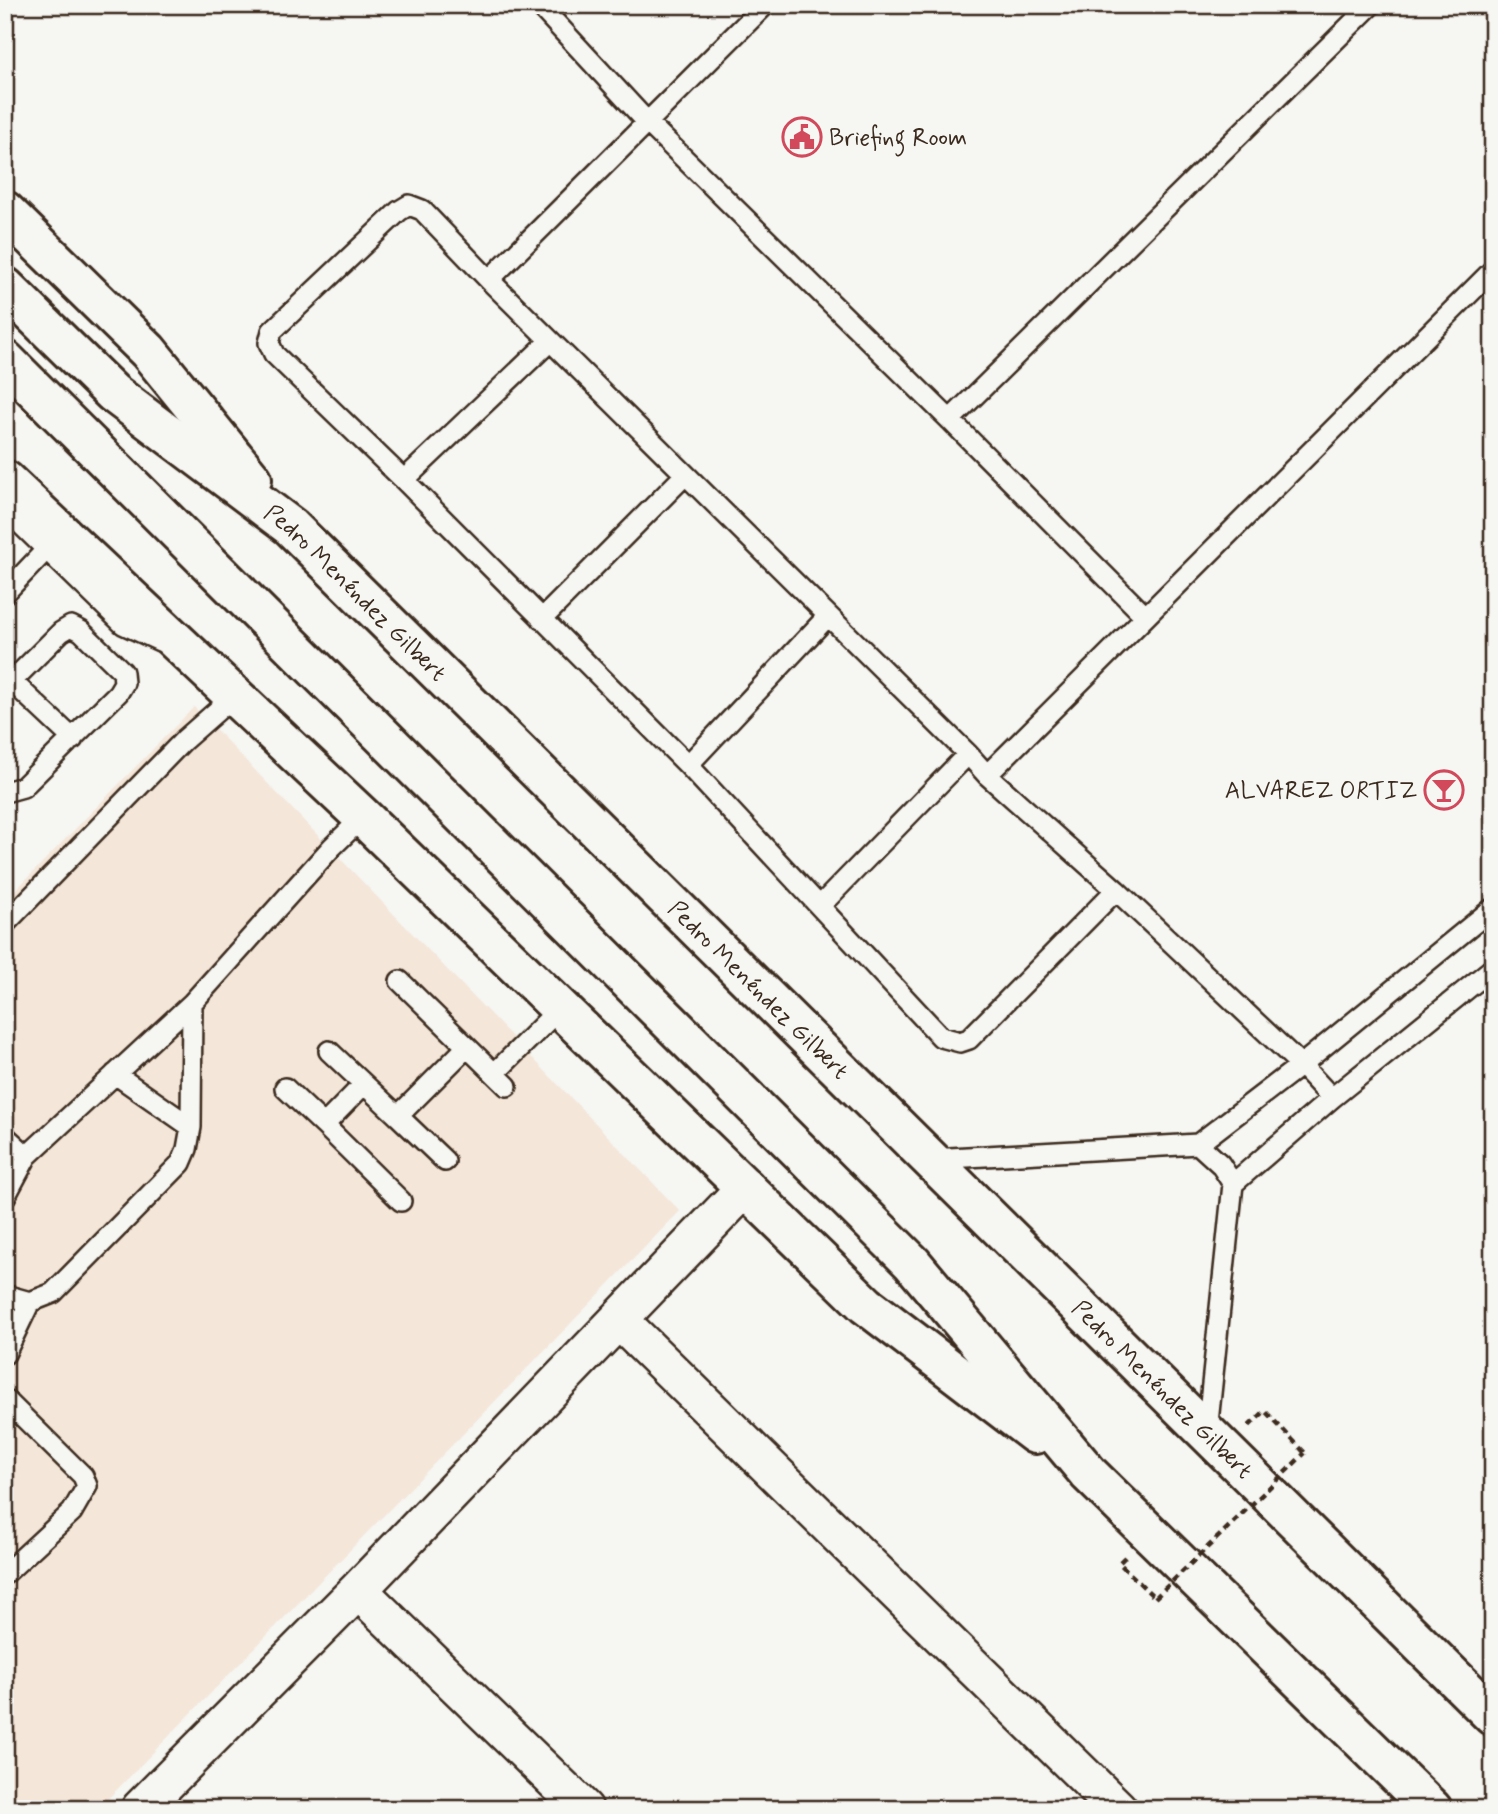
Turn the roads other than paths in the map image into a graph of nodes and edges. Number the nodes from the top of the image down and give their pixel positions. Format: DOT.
graph roads {
  1 [pos="539,5"];
  2 [pos="765,5"];
  3 [pos="1371,5"];
  4 [pos="648,123"];
  5 [pos="5,211"];
  6 [pos="1493,270"];
  7 [pos="489,280"];
  8 [pos="5,286"];
  9 [pos="550,341"];
  10 [pos="5,360"];
  11 [pos="5,382"];
  12 [pos="950,420"];
  13 [pos="88,442"];
  14 [pos="685,475"];
  15 [pos="5,480"];
  16 [pos="404,480"];
  17 [pos="5,509"];
  18 [pos="291,527"];
  19 [pos="46,550"];
  20 [pos="5,593"];
  21 [pos="828,616"];
  22 [pos="1145,616"];
  23 [pos="542,619"];
  24 [pos="191,655"];
  25 [pos="8,678"];
  26 [pos="234,696"];
  27 [pos="73,739"];
  28 [pos="968,754"];
  29 [pos="688,765"];
  30 [pos="987,775"];
  31 [pos="5,792"];
  32 [pos="363,817"];
  33 [pos="1116,890"];
  34 [pos="820,906"];
  35 [pos="1493,908"];
  36 [pos="5,924"];
  37 [pos="1493,968"];
  38 [pos="400,981"];
  39 [pos="192,1003"];
  40 [pos="561,1008"];
  41 [pos="467,1047"];
  42 [pos="329,1051"];
  43 [pos="1301,1065"];
  44 [pos="115,1074"];
  45 [pos="364,1084"];
  46 [pos="285,1088"];
  47 [pos="1332,1098"];
  48 [pos="398,1116"];
  49 [pos="324,1125"];
  50 [pos="191,1127"];
  51 [pos="5,1136"];
  52 [pos="1198,1144"];
  53 [pos="27,1156"];
  54 [pos="930,1159"];
  55 [pos="444,1161"];
  56 [pos="1233,1184"];
  57 [pos="746,1188"];
  58 [pos="5,1197"];
  59 [pos="401,1201"];
  60 [pos="5,1295"];
  61 [pos="30,1302"];
  62 [pos="619,1320"];
  63 [pos="5,1354"];
  64 [pos="5,1399"];
  65 [pos="1206,1433"];
  66 [pos="1089,1475"];
  67 [pos="5,1574"];
  68 [pos="358,1590"];
  69 [pos="1493,1716"];
  70 [pos="140,1809"];
  71 [pos="584,1809"];
  72 [pos="1118,1809"];
  73 [pos="1432,1809"];
  1 -- 4 [label="lane"];
  2 -- 4 [label="lane"];
  3 -- 12 [label="lane"];
  4 -- 7 [label="lane"];
  4 -- 12 [label="lane"];
  5 -- 18 [label="main road"];
  6 -- 22 [label="lane"];
  7 -- 9 [label="lane"];
  7 -- 16 [label="lane"];
  8 -- 18 [label="main road, Pedro Menéndez Gilbert"];
  9 -- 14 [label="lane"];
  9 -- 16 [label="lane"];
  10 -- 13 [label="main road"];
  11 -- 13 [label="main road"];
  12 -- 22 [label="lane"];
  13 -- 66 [label="main road"];
  14 -- 21 [label="lane"];
  14 -- 23 [label="lane"];
  15 -- 24 [label="main road"];
  16 -- 23 [label="lane"];
  17 -- 19 [label="lane"];
  18 -- 54 [label="main road, Pedro Menéndez Gilbert"];
  19 -- 20 [label="lane"];
  19 -- 24 [label="lane"];
  21 -- 28 [label="lane"];
  21 -- 29 [label="lane"];
  22 -- 30 [label="lane"];
  23 -- 29 [label="lane"];
  24 -- 26 [label="main road"];
  25 -- 27 [label="lane"];
  25 -- 27 [label="lane"];
  26 -- 32 [label="main road"];
  26 -- 36 [label="lane"];
  27 -- 31 [label="lane"];
  28 -- 30 [label="lane"];
  28 -- 34 [label="lane"];
  29 -- 34 [label="lane"];
  30 -- 33 [label="lane"];
  32 -- 39 [label="lane"];
  32 -- 40 [label="main road"];
  33 -- 34 [label="lane"];
  33 -- 43 [label="lane"];
  35 -- 43 [label="lane"];
  37 -- 47 [label="lane"];
  38 -- 41 [label="lane"];
  39 -- 44 [label="lane"];
  39 -- 50 [label="lane"];
  40 -- 41 [label="lane"];
  40 -- 57 [label="main road"];
  41 -- 48 [label="lane"];
  42 -- 45 [label="lane"];
  43 -- 47 [label="lane"];
  43 -- 52 [label="lane"];
  44 -- 50 [label="lane"];
  44 -- 53 [label="lane"];
  45 -- 48 [label="lane"];
  45 -- 49 [label="lane"];
  46 -- 49 [label="lane"];
  47 -- 56 [label="lane"];
  48 -- 55 [label="lane"];
  49 -- 59 [label="lane"];
  50 -- 61 [label="lane"];
  51 -- 53 [label="lane"];
  52 -- 54 [label="lane"];
  52 -- 56 [label="lane"];
  53 -- 58 [label="lane"];
  54 -- 65 [label="main road, Pedro Menéndez Gilbert"];
  56 -- 65 [label="lane"];
  57 -- 62 [label="street"];
  57 -- 66 [label="main road"];
  60 -- 61 [label="lane"];
  61 -- 63 [label="lane"];
  62 -- 68 [label="street"];
  62 -- 72 [label="street"];
  64 -- 67 [label="lane"];
  65 -- 69 [label="main road, Pedro Menéndez Gilbert"];
  66 -- 73 [label="main road"];
  68 -- 70 [label="street"];
  68 -- 71 [label="street"];
}
